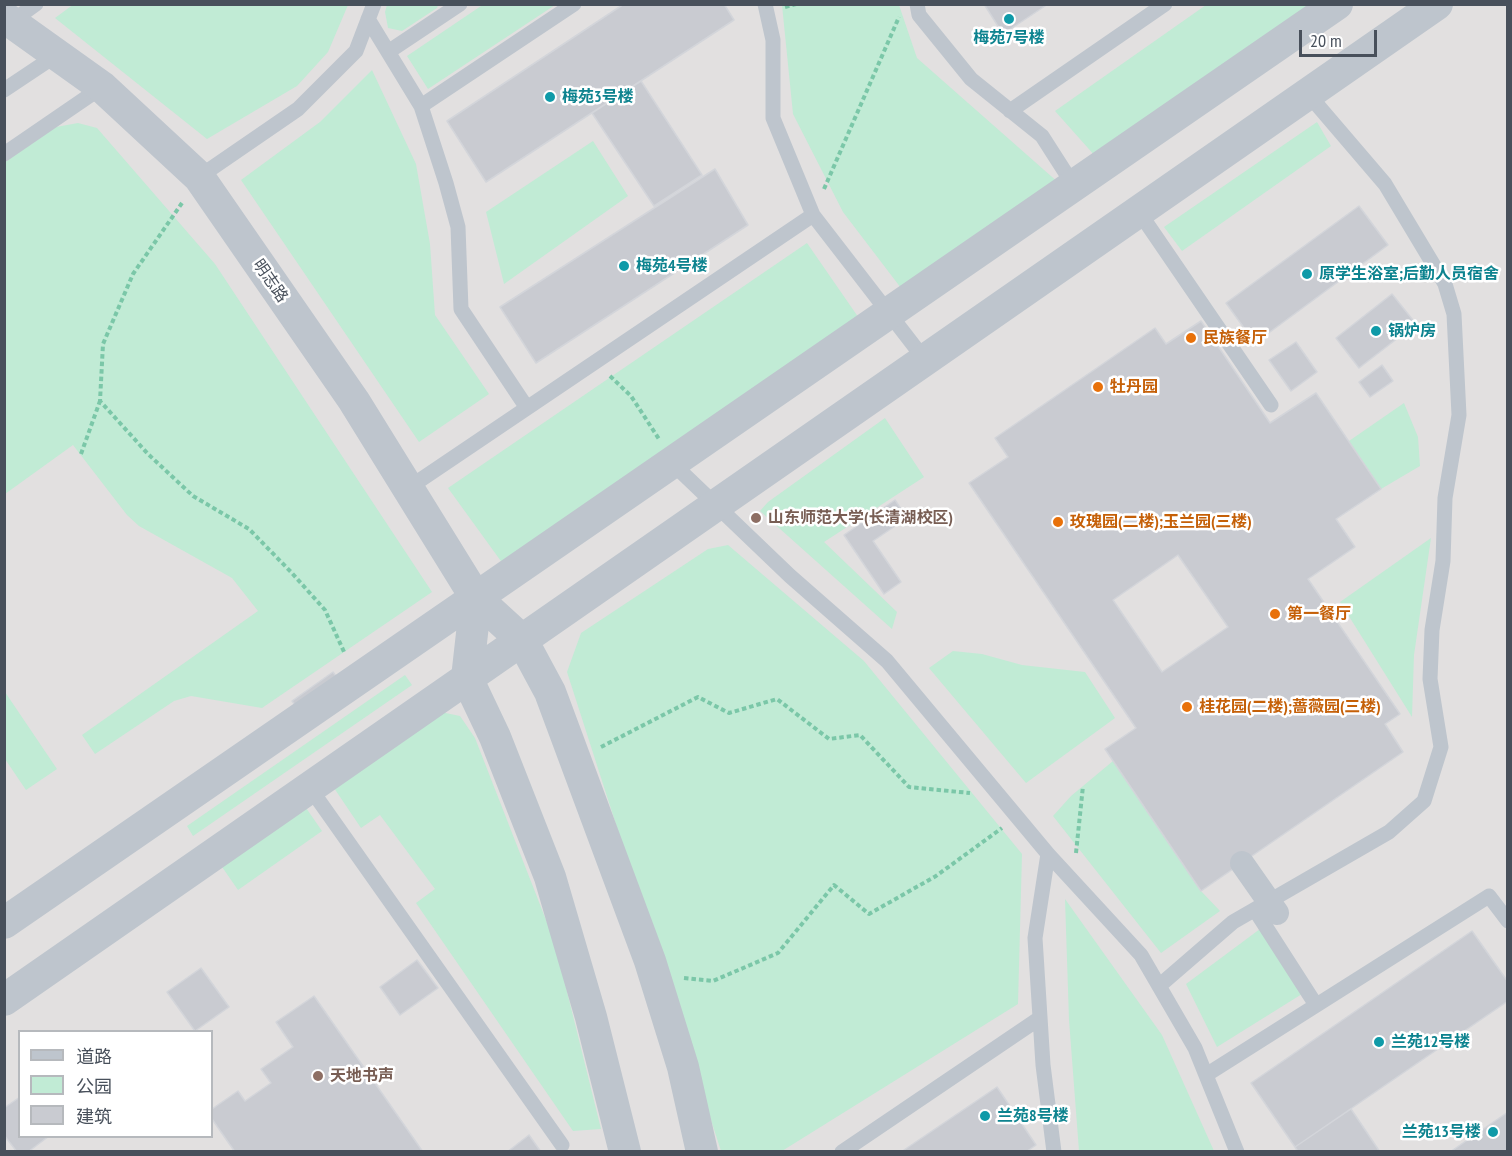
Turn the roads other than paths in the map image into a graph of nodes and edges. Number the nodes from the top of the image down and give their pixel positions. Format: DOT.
graph roads {
  1 [pos="460,4"];
  2 [pos="574,4"];
  3 [pos="765,4"];
  4 [pos="917,4"];
  5 [pos="1165,4"];
  6 [pos="1337,4"];
  7 [pos="1437,4"];
  8 [pos="371,12"];
  9 [pos="17,14"];
  10 [pos="388,52"];
  11 [pos="58,54"];
  12 [pos="102,87"];
  13 [pos="4,90"];
  14 [pos="1308,94"];
  15 [pos="421,106"];
  16 [pos="1010,111"];
  17 [pos="4,154"];
  18 [pos="199,177"];
  19 [pos="1074,186"];
  20 [pos="1138,212"];
  21 [pos="813,215"];
  22 [pos="889,313"];
  23 [pos="926,360"];
  24 [pos="1271,405"];
  25 [pos="527,408"];
  26 [pos="672,463"];
  27 [pos="407,489"];
  28 [pos="716,506"];
  29 [pos="476,598"];
  30 [pos="522,640"];
  31 [pos="467,678"];
  32 [pos="310,788"];
  33 [pos="1048,854"];
  34 [pos="1242,862"];
  35 [pos="1266,912"];
  36 [pos="1508,921"];
  37 [pos="4,923"];
  38 [pos="1159,986"];
  39 [pos="4,1000"];
  40 [pos="1316,1005"];
  41 [pos="1040,1018"];
  42 [pos="1206,1074"];
  43 [pos="562,1145"];
  44 [pos="625,1152"];
  45 [pos="702,1152"];
  46 [pos="842,1152"];
  47 [pos="1054,1152"];
  48 [pos="1237,1152"];
  1 -- 10 [label="lane"];
  2 -- 15 [label="lane"];
  3 -- 21 [label="lane"];
  4 -- 16 [label="lane"];
  5 -- 16 [label="lane"];
  6 -- 19 [label="street"];
  7 -- 14 [label="street"];
  8 -- 10 [label="lane"];
  8 -- 18 [label="lane"];
  9 -- 11 [label="street, 明志路"];
  10 -- 15 [label="lane"];
  11 -- 12 [label="street, 明志路"];
  11 -- 13 [label="lane"];
  12 -- 17 [label="lane"];
  12 -- 18 [label="street, 明志路"];
  14 -- 20 [label="street"];
  14 -- 35 [label="lane"];
  15 -- 25 [label="lane"];
  16 -- 19 [label="lane"];
  18 -- 27 [label="street, 明志路"];
  19 -- 22 [label="street"];
  20 -- 23 [label="street"];
  20 -- 24 [label="lane"];
  21 -- 22 [label="lane"];
  21 -- 25 [label="lane"];
  22 -- 23 [label="lane"];
  22 -- 26 [label="street"];
  23 -- 28 [label="street"];
  25 -- 27 [label="lane"];
  26 -- 28 [label="lane"];
  26 -- 29 [label="street"];
  27 -- 29 [label="street, 明志路"];
  28 -- 30 [label="street"];
  28 -- 33 [label="lane"];
  29 -- 30 [label="street, 明志路"];
  29 -- 31 [label="street"];
  29 -- 37 [label="street"];
  30 -- 31 [label="street"];
  30 -- 45 [label="street, 明志路"];
  31 -- 32 [label="street"];
  31 -- 44 [label="street"];
  32 -- 39 [label="street"];
  32 -- 43 [label="lane"];
  33 -- 38 [label="lane"];
  33 -- 41 [label="lane"];
  34 -- 35 [label="street"];
  35 -- 38 [label="lane"];
  35 -- 40 [label="lane"];
  36 -- 40 [label="lane"];
  38 -- 42 [label="lane"];
  40 -- 42 [label="lane"];
  41 -- 46 [label="lane"];
  41 -- 47 [label="lane"];
  42 -- 48 [label="lane"];
}
